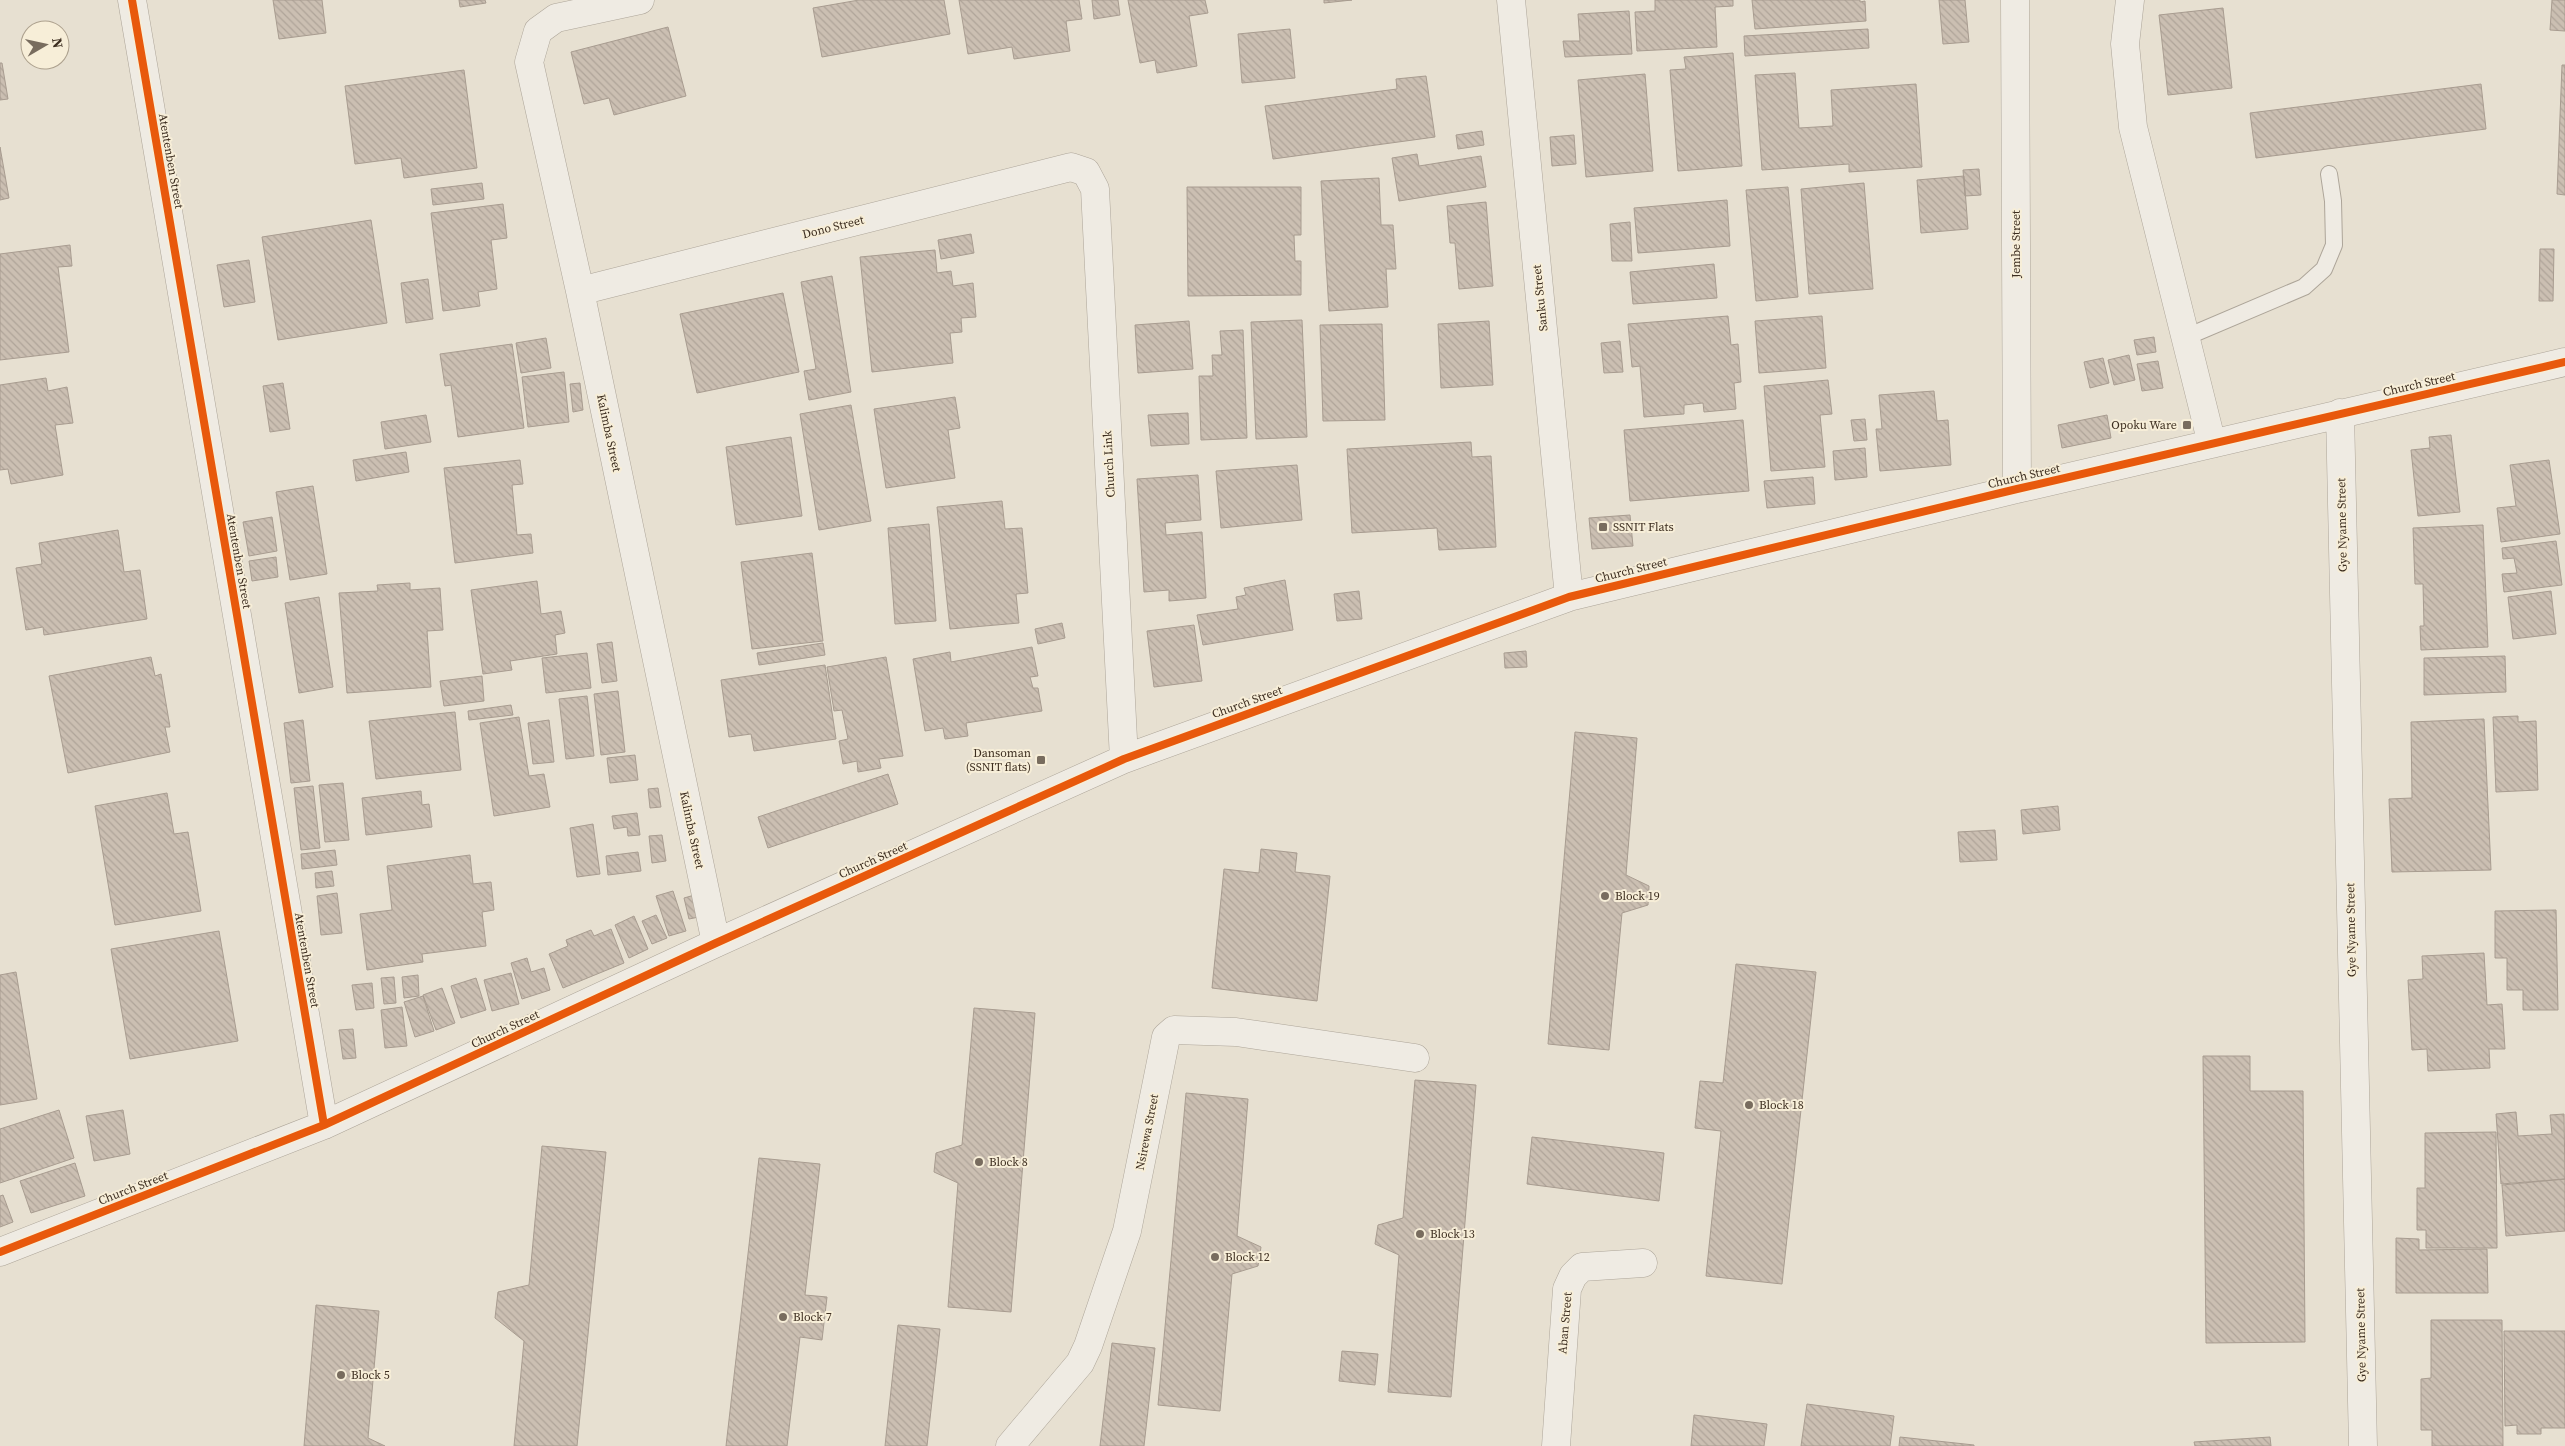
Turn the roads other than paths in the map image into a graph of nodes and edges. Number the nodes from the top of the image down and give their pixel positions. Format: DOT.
graph roads {
  1 [pos="132,0"];
  2 [pos="640,0"];
  3 [pos="1511,0"];
  4 [pos="2015,0"];
  5 [pos="2130,0"];
  6 [pos="1086,172"];
  7 [pos="2328,174"];
  8 [pos="580,291"];
  9 [pos="2184,338"];
  10 [pos="2565,362"];
  11 [pos="2340,413"];
  12 [pos="2212,444"];
  13 [pos="2017,489"];
  14 [pos="1569,597"];
  15 [pos="1124,759"];
  16 [pos="716,943"];
  17 [pos="1415,1058"];
  18 [pos="324,1125"];
  19 [pos="0,1252"];
  20 [pos="1643,1263"];
  21 [pos="1010,1446"];
  22 [pos="1556,1446"];
  23 [pos="2363,1446"];
  1 -- 18 [label="street, Atentenben Street"];
  2 -- 8 [label="street, Kalimba Street"];
  3 -- 14 [label="street, Sanku Street"];
  4 -- 13 [label="street, Jembe Street"];
  5 -- 9 [label="street"];
  6 -- 8 [label="street, Dono Street"];
  6 -- 15 [label="street, Church Link"];
  7 -- 9 [label="lane"];
  8 -- 16 [label="street, Kalimba Street"];
  9 -- 12 [label="street"];
  10 -- 11 [label="street, Church Street"];
  11 -- 12 [label="street, Church Street"];
  11 -- 23 [label="street, Gye Nyame Street"];
  12 -- 13 [label="street, Church Street"];
  13 -- 14 [label="street, Church Street"];
  14 -- 15 [label="street, Church Street"];
  15 -- 16 [label="street, Church Street"];
  16 -- 18 [label="street, Church Street"];
  17 -- 21 [label="street, Nsirewa Street"];
  18 -- 19 [label="street, Church Street"];
  20 -- 22 [label="street, Aban Street"];
}
